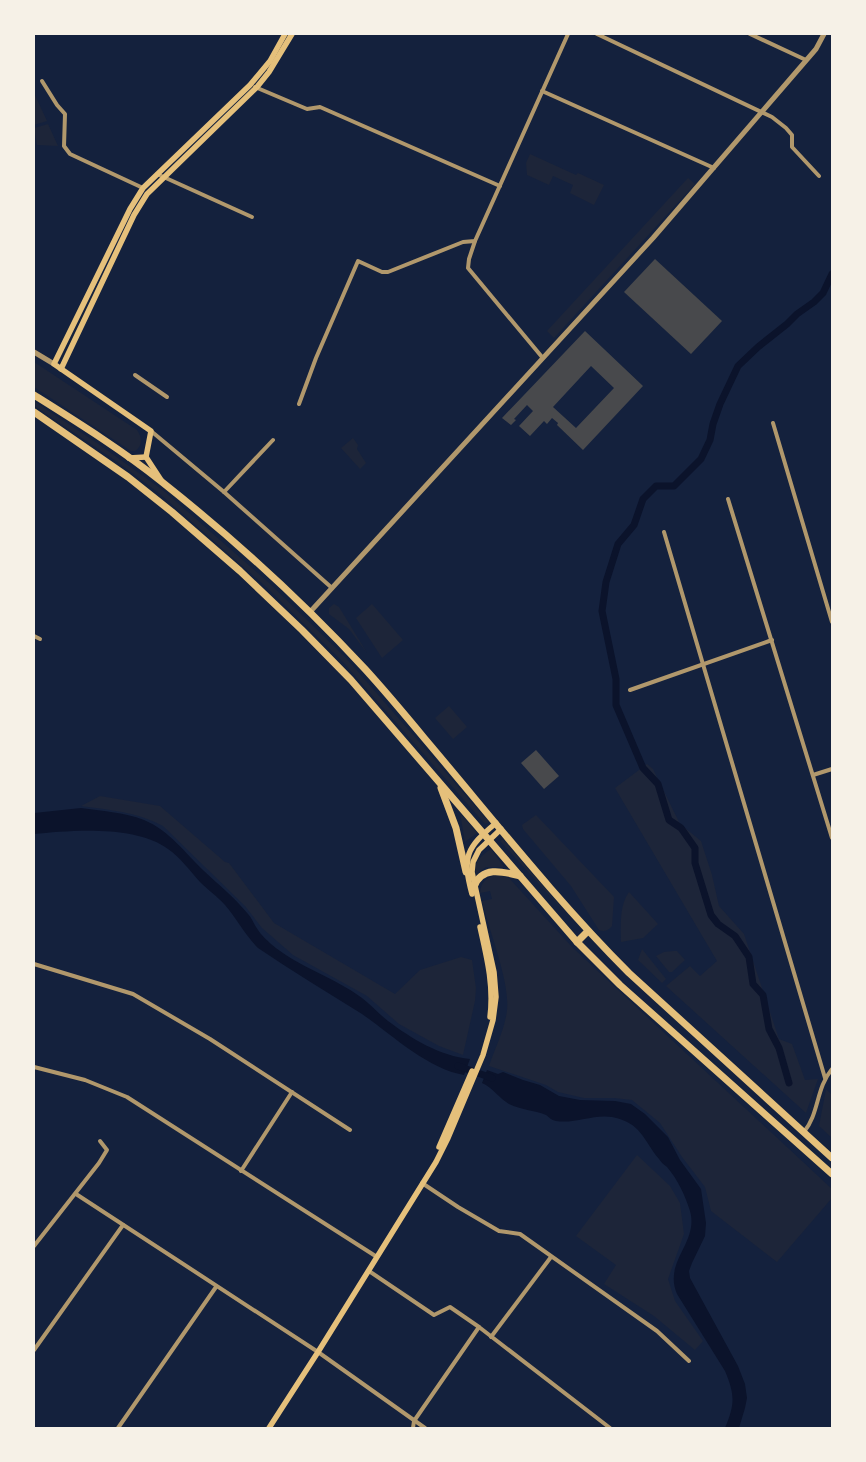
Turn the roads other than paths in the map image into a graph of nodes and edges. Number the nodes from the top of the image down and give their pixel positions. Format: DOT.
graph roads {
  1 [pos="285,34"];
  2 [pos="292,34"];
  3 [pos="568,34"];
  4 [pos="597,34"];
  5 [pos="750,34"];
  6 [pos="824,34"];
  7 [pos="806,60"];
  8 [pos="42,81"];
  9 [pos="254,86"];
  10 [pos="542,91"];
  11 [pos="762,111"];
  12 [pos="714,168"];
  13 [pos="160,176"];
  14 [pos="819,176"];
  15 [pos="500,186"];
  16 [pos="143,188"];
  17 [pos="252,217"];
  18 [pos="475,241"];
  19 [pos="34,352"];
  20 [pos="542,357"];
  21 [pos="54,364"];
  22 [pos="61,369"];
  23 [pos="135,375"];
  24 [pos="34,395"];
  25 [pos="167,397"];
  26 [pos="298,404"];
  27 [pos="34,412"];
  28 [pos="773,423"];
  29 [pos="151,431"];
  30 [pos="273,440"];
  31 [pos="146,457"];
  32 [pos="129,458"];
  33 [pos="162,482"];
  34 [pos="224,492"];
  35 [pos="728,499"];
  36 [pos="664,532"];
  37 [pos="332,588"];
  38 [pos="310,612"];
  39 [pos="832,622"];
  40 [pos="34,636"];
  41 [pos="40,639"];
  42 [pos="772,640"];
  43 [pos="704,665"];
  44 [pos="630,690"];
  45 [pos="832,769"];
  46 [pos="813,775"];
  47 [pos="438,781"];
  48 [pos="498,826"];
  49 [pos="483,834"];
  50 [pos="832,838"];
  51 [pos="488,840"];
  52 [pos="466,872"];
  53 [pos="520,876"];
  54 [pos="474,888"];
  55 [pos="588,931"];
  56 [pos="578,942"];
  57 [pos="34,964"];
  58 [pos="481,1054"];
  59 [pos="34,1067"];
  60 [pos="832,1069"];
  61 [pos="825,1078"];
  62 [pos="292,1092"];
  63 [pos="350,1130"];
  64 [pos="804,1132"];
  65 [pos="100,1141"];
  66 [pos="832,1158"];
  67 [pos="241,1171"];
  68 [pos="832,1174"];
  69 [pos="422,1183"];
  70 [pos="76,1194"];
  71 [pos="123,1225"];
  72 [pos="34,1246"];
  73 [pos="377,1257"];
  74 [pos="551,1257"];
  75 [pos="369,1271"];
  76 [pos="216,1287"];
  77 [pos="479,1327"];
  78 [pos="491,1337"];
  79 [pos="34,1350"];
  80 [pos="318,1352"];
  81 [pos="689,1361"];
  82 [pos="414,1421"];
  83 [pos="118,1428"];
  84 [pos="269,1428"];
  85 [pos="413,1428"];
  86 [pos="425,1428"];
  87 [pos="610,1428"];
  1 -- 9 [label="main road"];
  2 -- 9 [label="main road"];
  3 -- 10 [label="street"];
  4 -- 11 [label="street"];
  5 -- 7 [label="street"];
  6 -- 7 [label="street"];
  7 -- 11 [label="street"];
  8 -- 16 [label="street"];
  9 -- 13 [label="main road"];
  9 -- 15 [label="street"];
  10 -- 12 [label="street"];
  10 -- 15 [label="street"];
  11 -- 12 [label="street"];
  11 -- 14 [label="street"];
  12 -- 20 [label="street"];
  13 -- 16 [label="main road"];
  13 -- 17 [label="street"];
  13 -- 22 [label="main road"];
  15 -- 18 [label="street"];
  16 -- 21 [label="main road"];
  18 -- 20 [label="street"];
  18 -- 26 [label="street"];
  19 -- 21 [label="street"];
  20 -- 37 [label="street"];
  21 -- 22 [label="main road"];
  22 -- 29 [label="main road"];
  23 -- 25 [label="street"];
  24 -- 32 [label="highway"];
  27 -- 47 [label="highway"];
  28 -- 39 [label="street"];
  29 -- 31 [label="main road"];
  29 -- 34 [label="street"];
  30 -- 34 [label="street"];
  31 -- 32 [label="main road"];
  31 -- 33 [label="main road"];
  32 -- 33 [label="highway"];
  33 -- 38 [label="highway"];
  34 -- 37 [label="street"];
  35 -- 42 [label="street"];
  36 -- 43 [label="street"];
  37 -- 38 [label="street"];
  38 -- 48 [label="highway"];
  40 -- 41 [label="street"];
  42 -- 43 [label="street"];
  42 -- 46 [label="street"];
  43 -- 44 [label="street"];
  43 -- 61 [label="street"];
  45 -- 46 [label="street"];
  46 -- 50 [label="street"];
  47 -- 49 [label="highway"];
  47 -- 52 [label="highway"];
  48 -- 49 [label="main road"];
  48 -- 51 [label="main road"];
  48 -- 55 [label="highway"];
  49 -- 51 [label="highway"];
  49 -- 52 [label="main road"];
  51 -- 53 [label="highway"];
  51 -- 54 [label="main road"];
  52 -- 58 [label="main road"];
  53 -- 54 [label="highway"];
  53 -- 56 [label="highway"];
  54 -- 58 [label="main road"];
  55 -- 56 [label="highway"];
  55 -- 64 [label="highway"];
  56 -- 68 [label="highway"];
  57 -- 62 [label="street"];
  58 -- 69 [label="main road"];
  59 -- 67 [label="street"];
  60 -- 61 [label="street"];
  61 -- 64 [label="street"];
  62 -- 63 [label="street"];
  62 -- 67 [label="street"];
  64 -- 66 [label="highway"];
  65 -- 70 [label="street"];
  67 -- 73 [label="street"];
  69 -- 73 [label="main road"];
  69 -- 74 [label="street"];
  70 -- 71 [label="street"];
  70 -- 72 [label="street"];
  71 -- 76 [label="street"];
  71 -- 79 [label="street"];
  73 -- 75 [label="main road"];
  74 -- 78 [label="street"];
  74 -- 81 [label="street"];
  75 -- 77 [label="street"];
  75 -- 80 [label="main road"];
  76 -- 80 [label="street"];
  76 -- 83 [label="street"];
  77 -- 78 [label="street"];
  77 -- 82 [label="street"];
  78 -- 87 [label="street"];
  80 -- 82 [label="street"];
  80 -- 84 [label="main road"];
  82 -- 85 [label="street"];
  82 -- 86 [label="street"];
}
